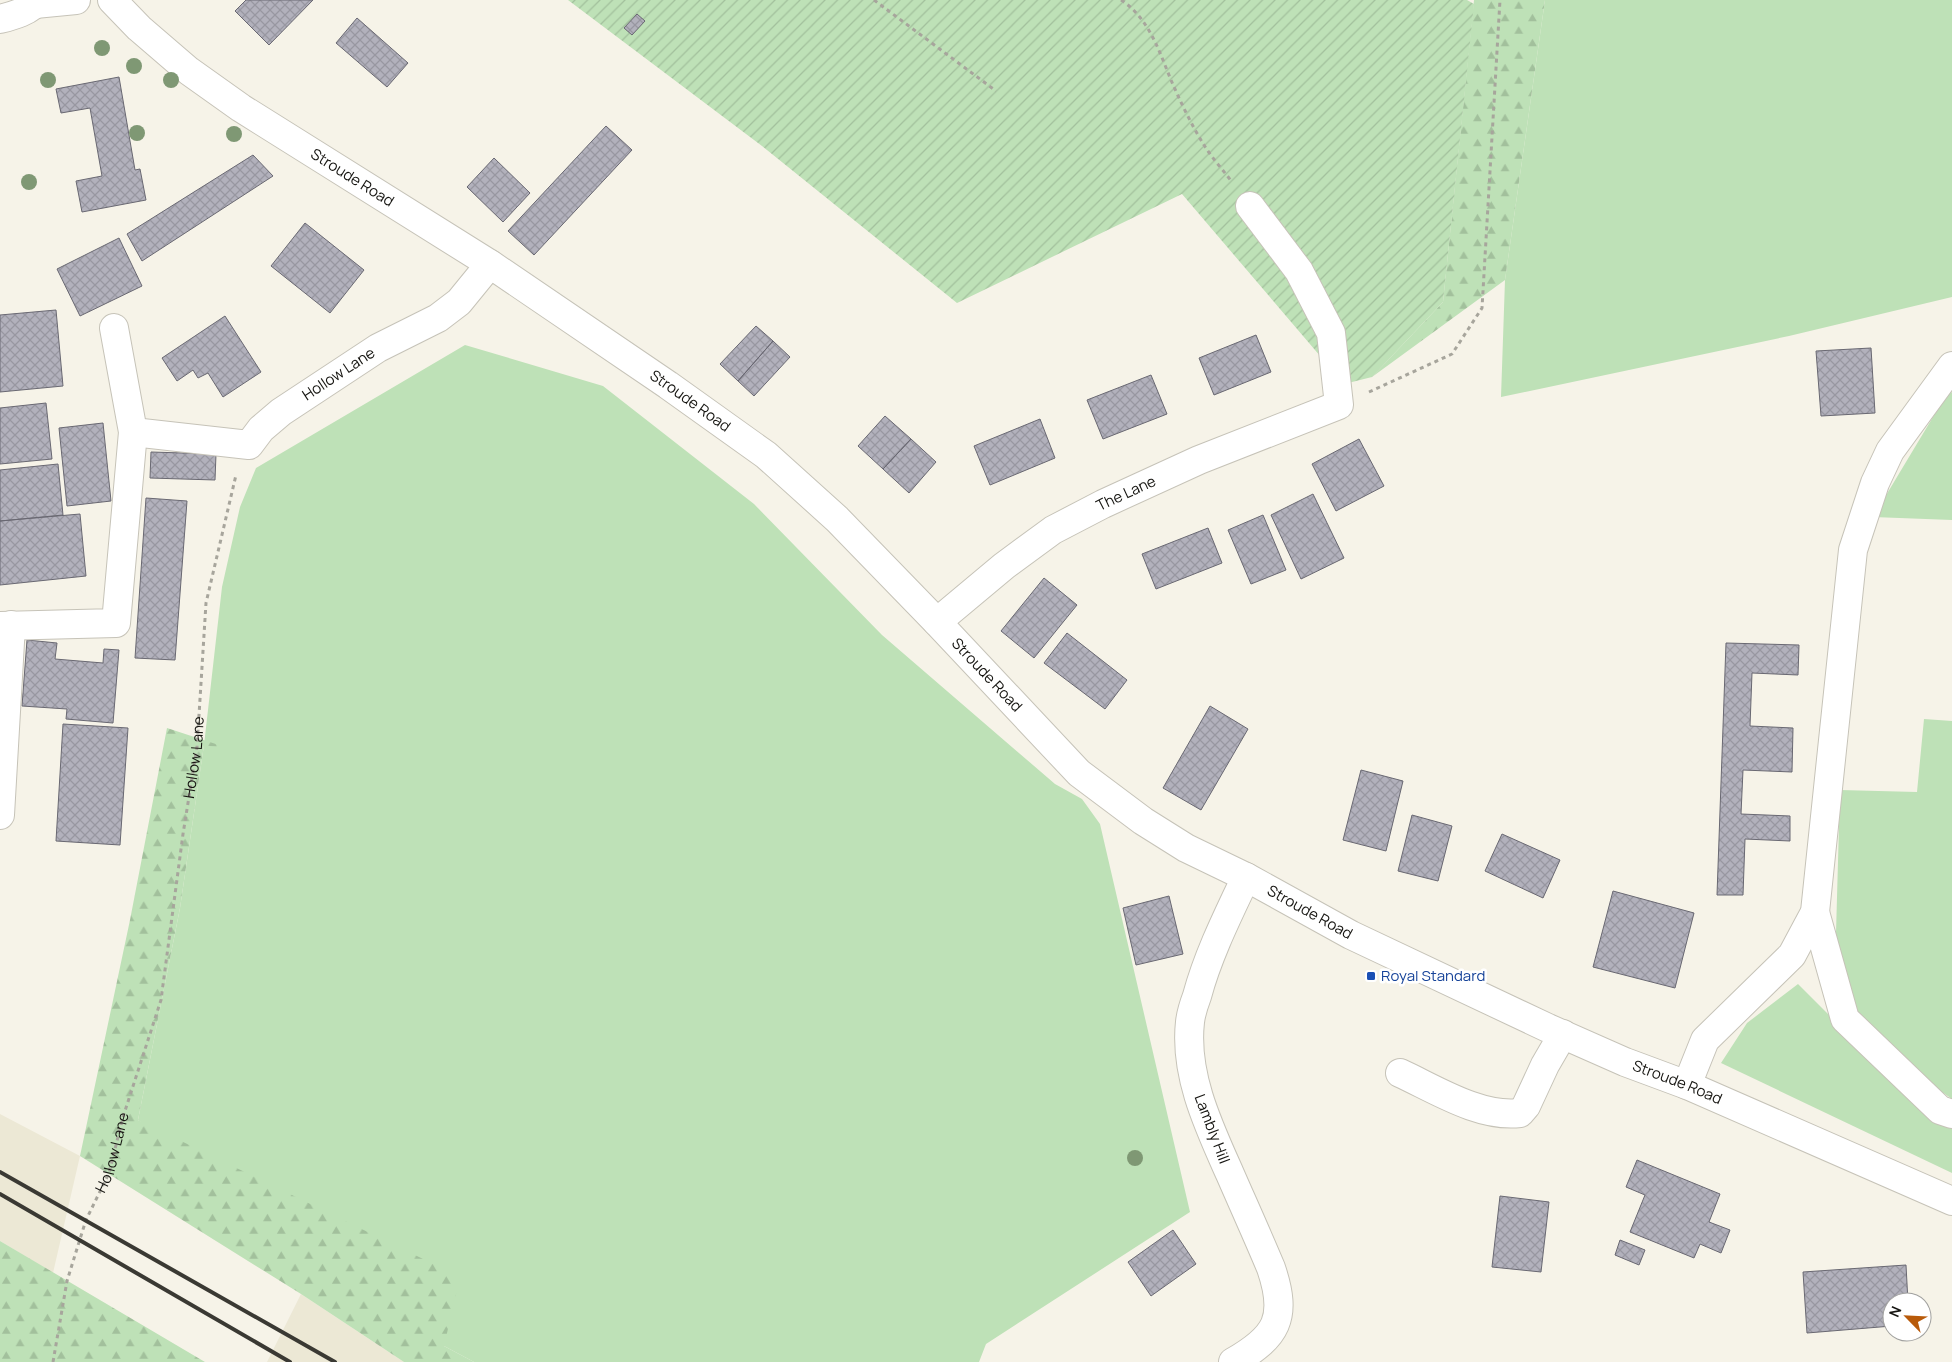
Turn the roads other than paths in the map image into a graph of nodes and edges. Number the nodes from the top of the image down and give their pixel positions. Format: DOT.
graph roads {
  1 [pos="76,0"];
  2 [pos="112,0"];
  3 [pos="36,2"];
  4 [pos="0,19"];
  5 [pos="1250,206"];
  6 [pos="490,264"];
  7 [pos="114,328"];
  8 [pos="1952,366"];
  9 [pos="133,432"];
  10 [pos="937,622"];
  11 [pos="5,626"];
  12 [pos="0,815"];
  13 [pos="1246,877"];
  14 [pos="1815,912"];
  15 [pos="1563,1034"];
  16 [pos="1400,1073"];
  17 [pos="1687,1084"];
  18 [pos="1952,1114"];
  19 [pos="1952,1201"];
  20 [pos="1233,1362"];
  1 -- 3 [label="street"];
  2 -- 6 [label="street, Stroude Road"];
  3 -- 4 [label="street"];
  5 -- 10 [label="street, The Lane"];
  6 -- 9 [label="street, Hollow Lane"];
  6 -- 10 [label="street, Stroude Road"];
  7 -- 9 [label="street"];
  8 -- 14 [label="street"];
  9 -- 11 [label="street"];
  10 -- 13 [label="street, Stroude Road"];
  11 -- 12 [label="street"];
  13 -- 15 [label="street, Stroude Road"];
  13 -- 20 [label="street, Lambly Hill"];
  14 -- 17 [label="street"];
  14 -- 18 [label="street"];
  15 -- 16 [label="street"];
  15 -- 17 [label="street, Stroude Road"];
  17 -- 19 [label="street, Stroude Road"];
}
